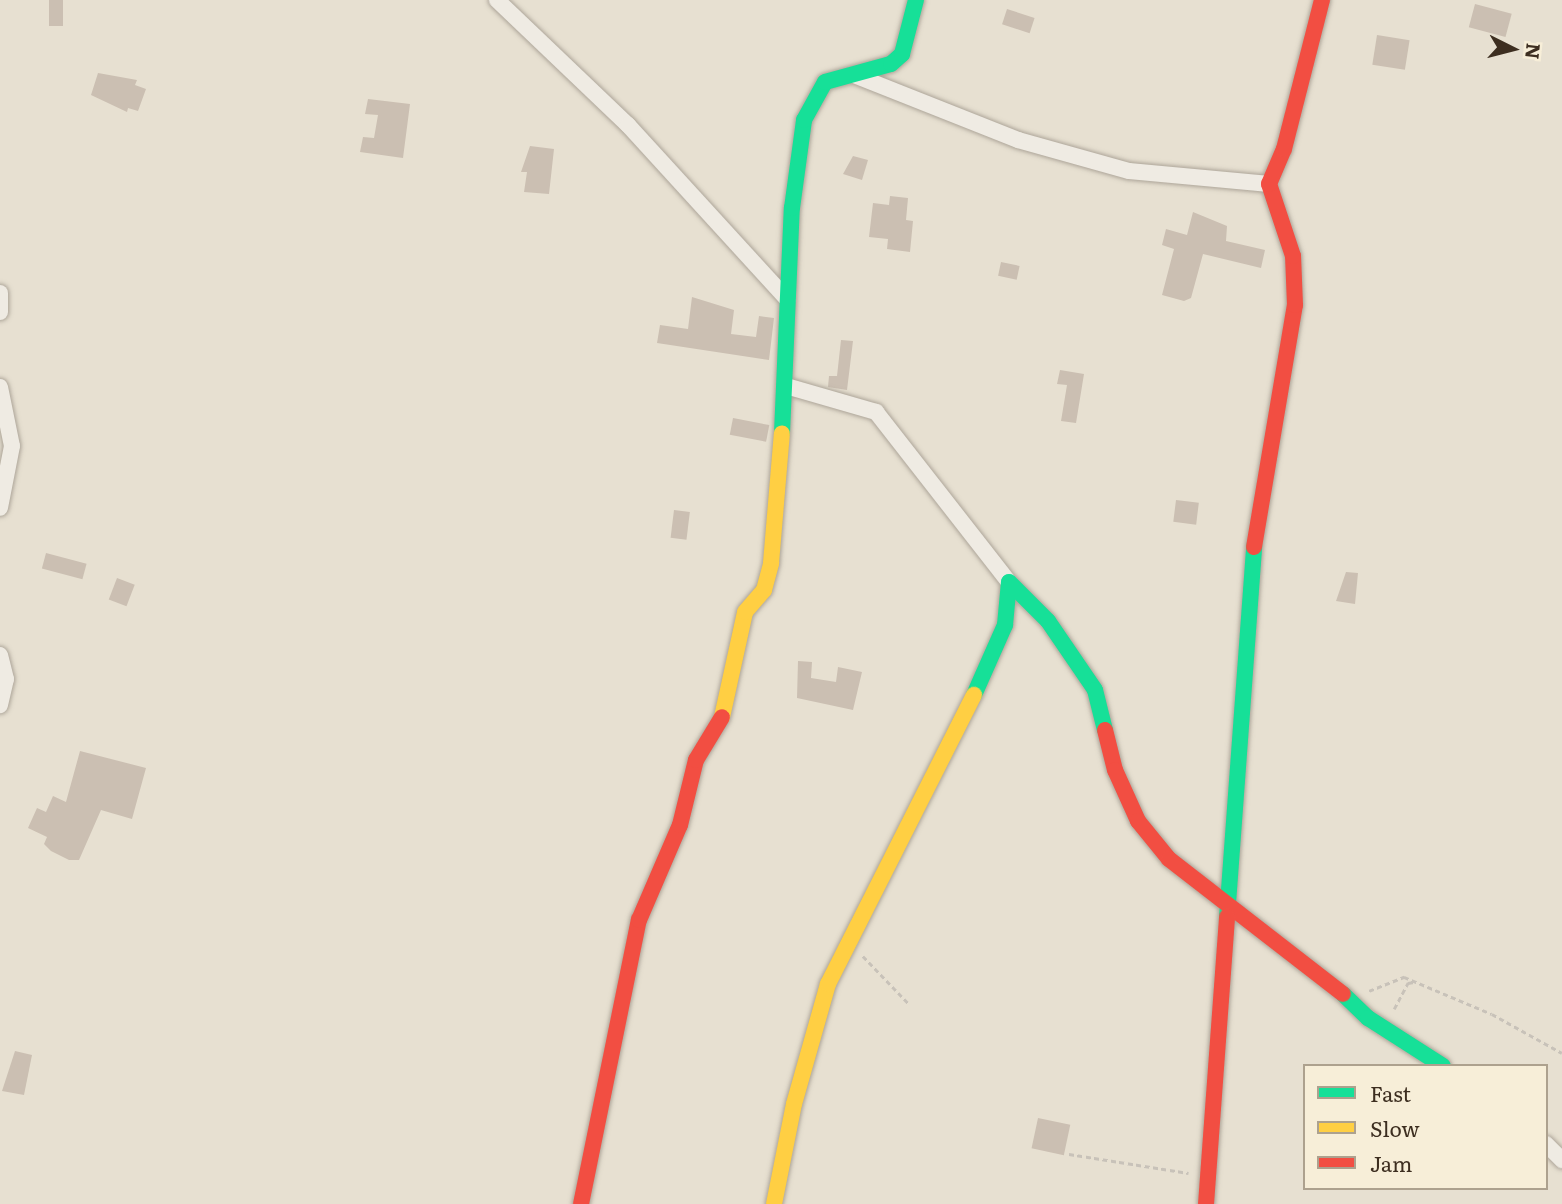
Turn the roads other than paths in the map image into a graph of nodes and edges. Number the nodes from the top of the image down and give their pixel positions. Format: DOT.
graph roads {
  1 [pos="497,0"];
  2 [pos="916,0"];
  3 [pos="1322,0"];
  4 [pos="852,74"];
  5 [pos="1269,184"];
  6 [pos="0,293"];
  7 [pos="787,299"];
  8 [pos="0,312"];
  9 [pos="786,386"];
  10 [pos="0,387"];
  11 [pos="0,508"];
  12 [pos="1009,582"];
  13 [pos="0,655"];
  14 [pos="0,705"];
  15 [pos="1227,901"];
  16 [pos="1440,1064"];
  17 [pos="1548,1146"];
  18 [pos="1562,1160"];
  19 [pos="581,1204"];
  20 [pos="774,1204"];
  21 [pos="1206,1204"];
  1 -- 7 [label="street"];
  2 -- 4 [label="street"];
  3 -- 5 [label="street"];
  4 -- 5 [label="street"];
  4 -- 7 [label="street"];
  5 -- 15 [label="street"];
  6 -- 8 [label="street"];
  7 -- 9 [label="street"];
  9 -- 12 [label="street"];
  9 -- 19 [label="street"];
  10 -- 11 [label="street"];
  12 -- 15 [label="street"];
  12 -- 20 [label="street"];
  13 -- 14 [label="street"];
  15 -- 16 [label="street"];
  15 -- 21 [label="street"];
  17 -- 18 [label="street"];
}
